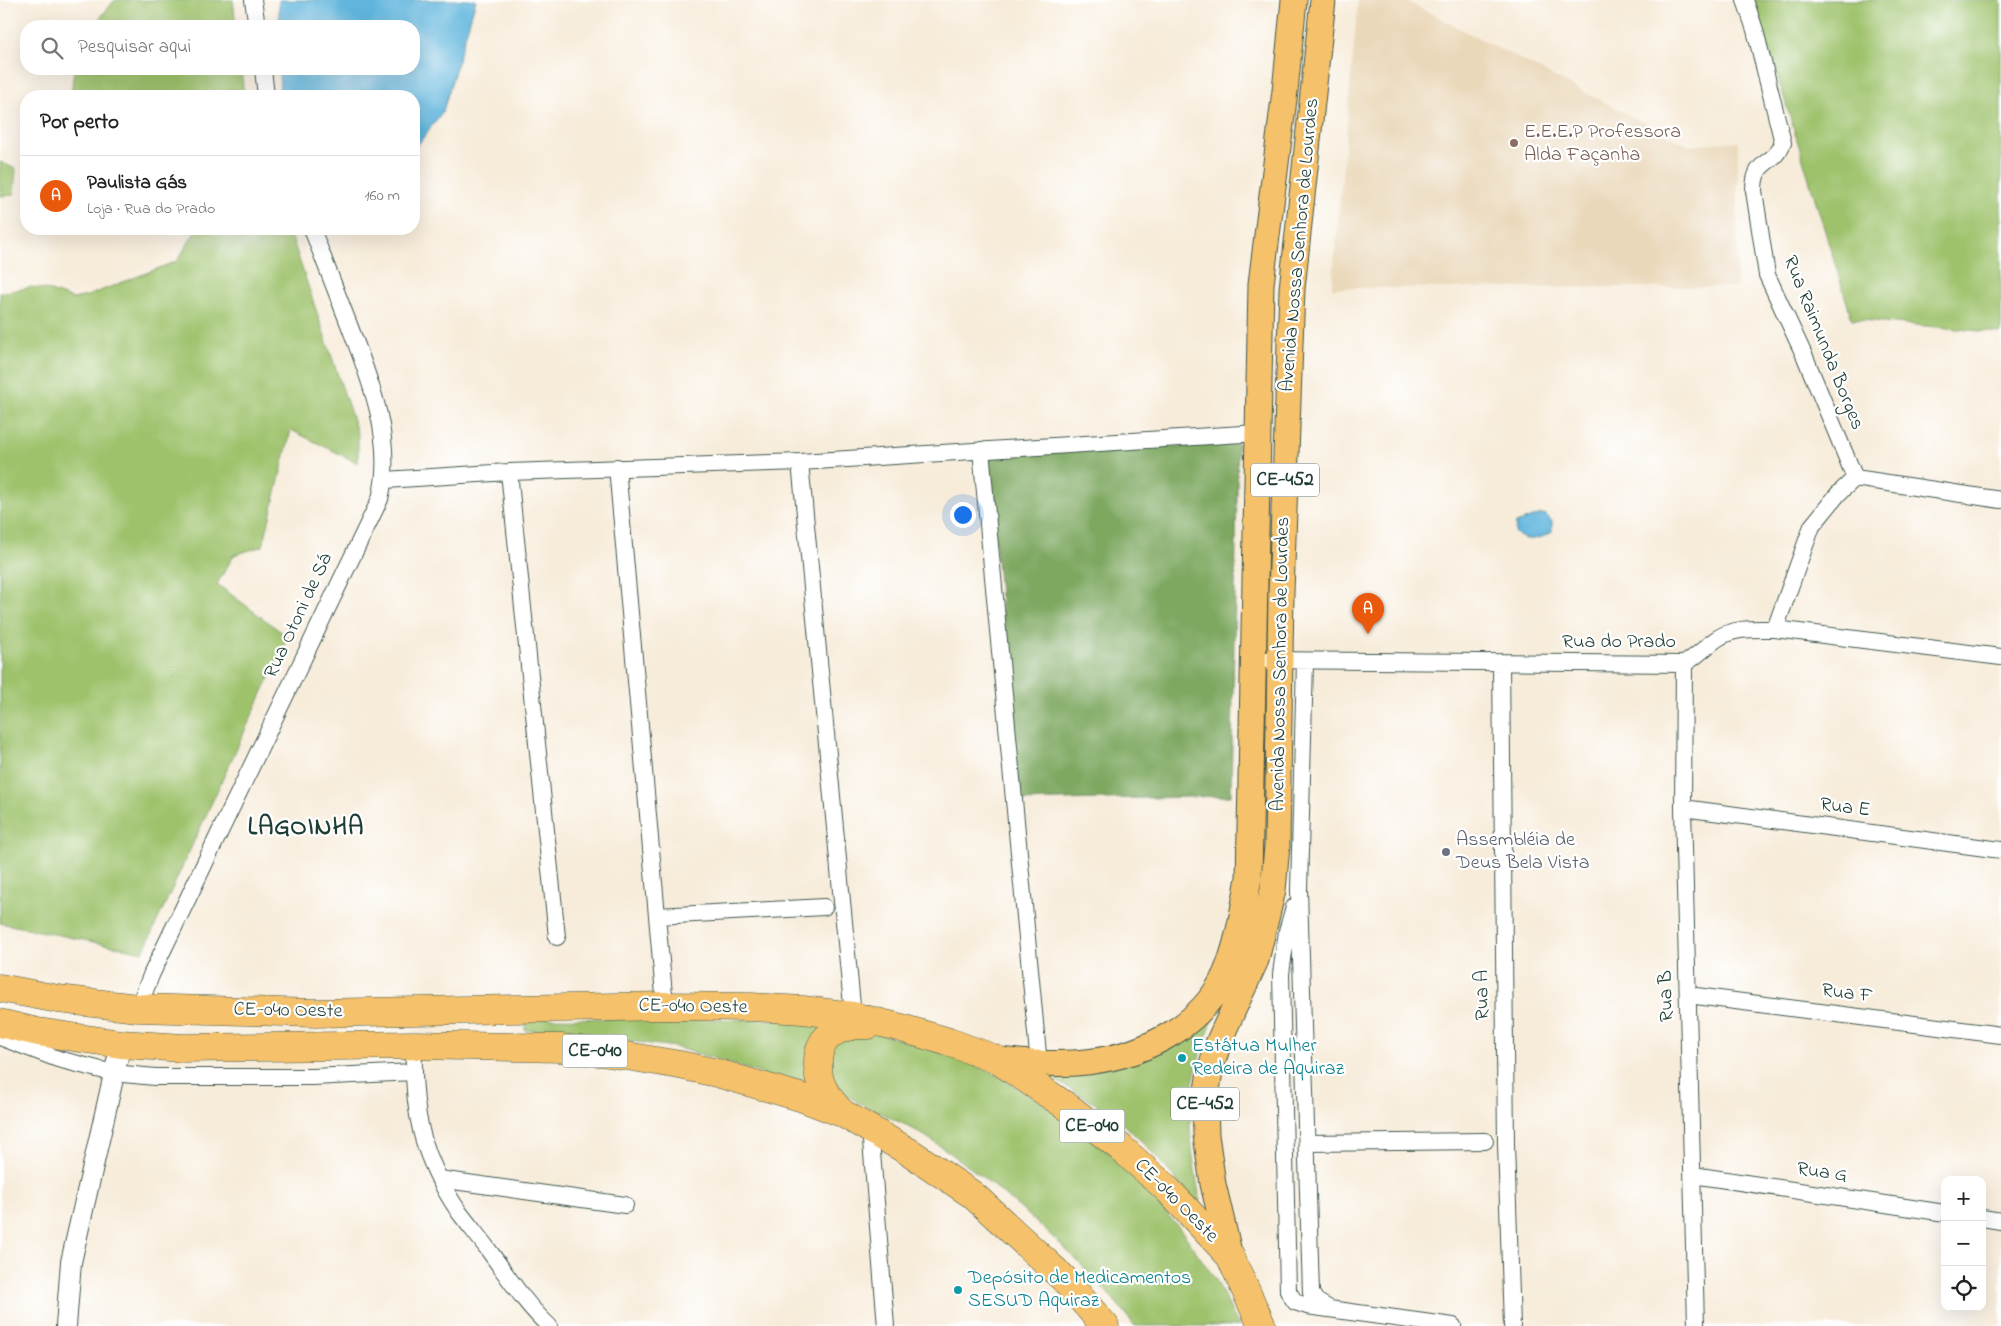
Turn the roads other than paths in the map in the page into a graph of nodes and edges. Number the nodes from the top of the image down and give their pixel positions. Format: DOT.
graph roads {
  1 [pos="253,0"];
  2 [pos="1294,0"];
  3 [pos="1323,0"];
  4 [pos="1745,0"];
  5 [pos="256,20"];
  6 [pos="264,75"];
  7 [pos="265,90"];
  8 [pos="314,235"];
  9 [pos="1258,433"];
  10 [pos="981,450"];
  11 [pos="800,462"];
  12 [pos="618,467"];
  13 [pos="510,472"];
  14 [pos="1855,478"];
  15 [pos="385,480"];
  16 [pos="2001,500"];
  17 [pos="1775,629"];
  18 [pos="2001,657"];
  19 [pos="1254,660"];
  20 [pos="1293,661"];
  21 [pos="1501,663"];
  22 [pos="1684,664"];
  23 [pos="1683,808"];
  24 [pos="2001,850"];
  25 [pos="1299,890"];
  26 [pos="824,907"];
  27 [pos="657,916"];
  28 [pos="557,937"];
  29 [pos="0,988"];
  30 [pos="1688,995"];
  31 [pos="665,1006"];
  32 [pos="138,1008"];
  33 [pos="854,1016"];
  34 [pos="0,1023"];
  35 [pos="898,1026"];
  36 [pos="2001,1035"];
  37 [pos="0,1037"];
  38 [pos="121,1044"];
  39 [pos="414,1045"];
  40 [pos="998,1060"];
  41 [pos="1039,1065"];
  42 [pos="413,1072"];
  43 [pos="113,1073"];
  44 [pos="842,1114"];
  45 [pos="870,1128"];
  46 [pos="1485,1141"];
  47 [pos="1307,1143"];
  48 [pos="1693,1175"];
  49 [pos="439,1179"];
  50 [pos="625,1205"];
  51 [pos="1941,1212"];
  52 [pos="1986,1219"];
  53 [pos="2001,1221"];
  54 [pos="1230,1256"];
  55 [pos="1328,1308"];
  56 [pos="66,1326"];
  57 [pos="548,1326"];
  58 [pos="886,1326"];
  59 [pos="1105,1326"];
  60 [pos="1262,1326"];
  61 [pos="1453,1326"];
  62 [pos="1512,1326"];
  63 [pos="1696,1326"];
  1 -- 5 [label="street"];
  2 -- 9 [label="main road, Avenida Nossa Senhora de Lourdes / CE-452"];
  3 -- 20 [label="main road, Avenida Nossa Senhora de Lourdes / CE-452"];
  4 -- 14 [label="street, Rua Raimunda Borges"];
  6 -- 7 [label="street"];
  8 -- 15 [label="street, Rua Otoni de Sá"];
  9 -- 10 [label="street"];
  9 -- 19 [label="main road, Avenida Nossa Senhora de Lourdes / CE-452"];
  10 -- 11 [label="street"];
  10 -- 41 [label="street"];
  11 -- 12 [label="street"];
  11 -- 33 [label="street"];
  12 -- 13 [label="street"];
  12 -- 27 [label="street"];
  13 -- 15 [label="street"];
  13 -- 28 [label="street"];
  14 -- 16 [label="street"];
  14 -- 17 [label="street"];
  15 -- 32 [label="street, Rua Otoni de Sá"];
  17 -- 18 [label="street, Rua do Prado"];
  17 -- 22 [label="street, Rua do Prado"];
  19 -- 20 [label="street, Rua do Prado"];
  19 -- 41 [label="main road, Avenida Nossa Senhora de Lourdes / CE-452"];
  20 -- 21 [label="street, Rua do Prado"];
  20 -- 25 [label="street"];
  20 -- 54 [label="main road, Avenida Nossa Senhora de Lourdes / CE-452"];
  21 -- 22 [label="street, Rua do Prado"];
  21 -- 62 [label="street, Rua A"];
  22 -- 23 [label="street, Rua B"];
  23 -- 24 [label="street, Rua E"];
  23 -- 30 [label="street, Rua B"];
  25 -- 47 [label="street"];
  25 -- 55 [label="street"];
  26 -- 27 [label="street"];
  27 -- 31 [label="street"];
  29 -- 32 [label="highway, CE-040 Oeste / CE-040"];
  30 -- 36 [label="street, Rua F"];
  30 -- 48 [label="street, Rua B"];
  31 -- 32 [label="highway, CE-040 Oeste / CE-040"];
  31 -- 33 [label="highway, CE-040 Oeste / CE-040"];
  33 -- 35 [label="highway, CE-040 Oeste / CE-040"];
  34 -- 38 [label="highway, CE-040 Oeste / CE-040"];
  35 -- 40 [label="highway, CE-040 Oeste / CE-040"];
  35 -- 44 [label="highway"];
  37 -- 43 [label="street"];
  38 -- 39 [label="highway, CE-040 Oeste / CE-040"];
  38 -- 43 [label="street"];
  39 -- 42 [label="street"];
  39 -- 44 [label="highway, CE-040 Oeste / CE-040"];
  40 -- 41 [label="main road, CE-452"];
  40 -- 54 [label="highway, CE-040 Oeste / CE-040"];
  42 -- 43 [label="street"];
  42 -- 49 [label="street"];
  43 -- 56 [label="street"];
  44 -- 45 [label="highway, CE-040 Oeste / CE-040"];
  45 -- 58 [label="street"];
  45 -- 59 [label="highway, CE-040 Oeste / CE-040"];
  46 -- 47 [label="street"];
  47 -- 55 [label="street"];
  48 -- 51 [label="street, Rua G"];
  48 -- 63 [label="street, Rua B"];
  49 -- 50 [label="street"];
  49 -- 57 [label="street"];
  52 -- 53 [label="street"];
  54 -- 60 [label="highway, CE-040 Oeste / CE-040"];
  55 -- 61 [label="street"];
}
